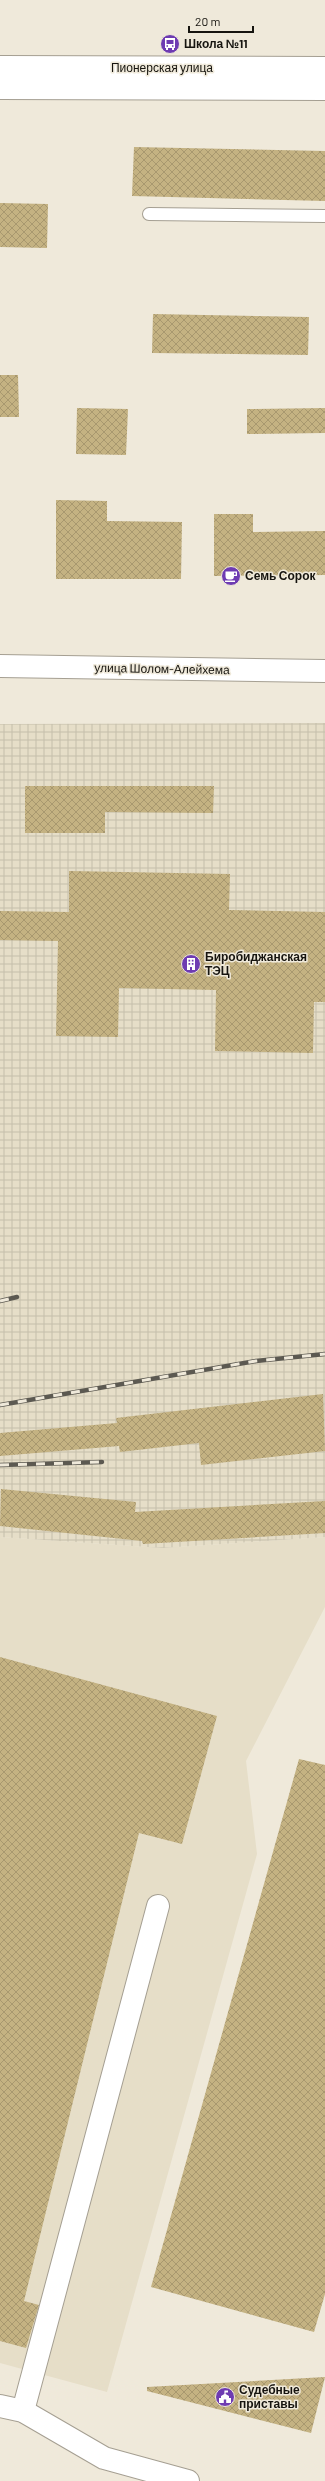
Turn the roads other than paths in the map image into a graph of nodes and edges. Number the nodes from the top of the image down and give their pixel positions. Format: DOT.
graph roads {
  1 [pos="0,67"];
  2 [pos="325,68"];
  3 [pos="0,88"];
  4 [pos="325,89"];
  5 [pos="149,214"];
  6 [pos="325,216"];
  7 [pos="0,666"];
  8 [pos="325,671"];
  9 [pos="158,1906"];
  10 [pos="0,2406"];
  11 [pos="23,2411"];
  12 [pos="188,2481"];
  1 -- 2 [label="main road, Пионерская улица"];
  3 -- 4 [label="main road, Пионерская улица"];
  5 -- 6 [label="lane"];
  7 -- 8 [label="main road, улица Шолом-Алейхема"];
  9 -- 11 [label="main road"];
  10 -- 11 [label="main road"];
  11 -- 12 [label="main road"];
}
